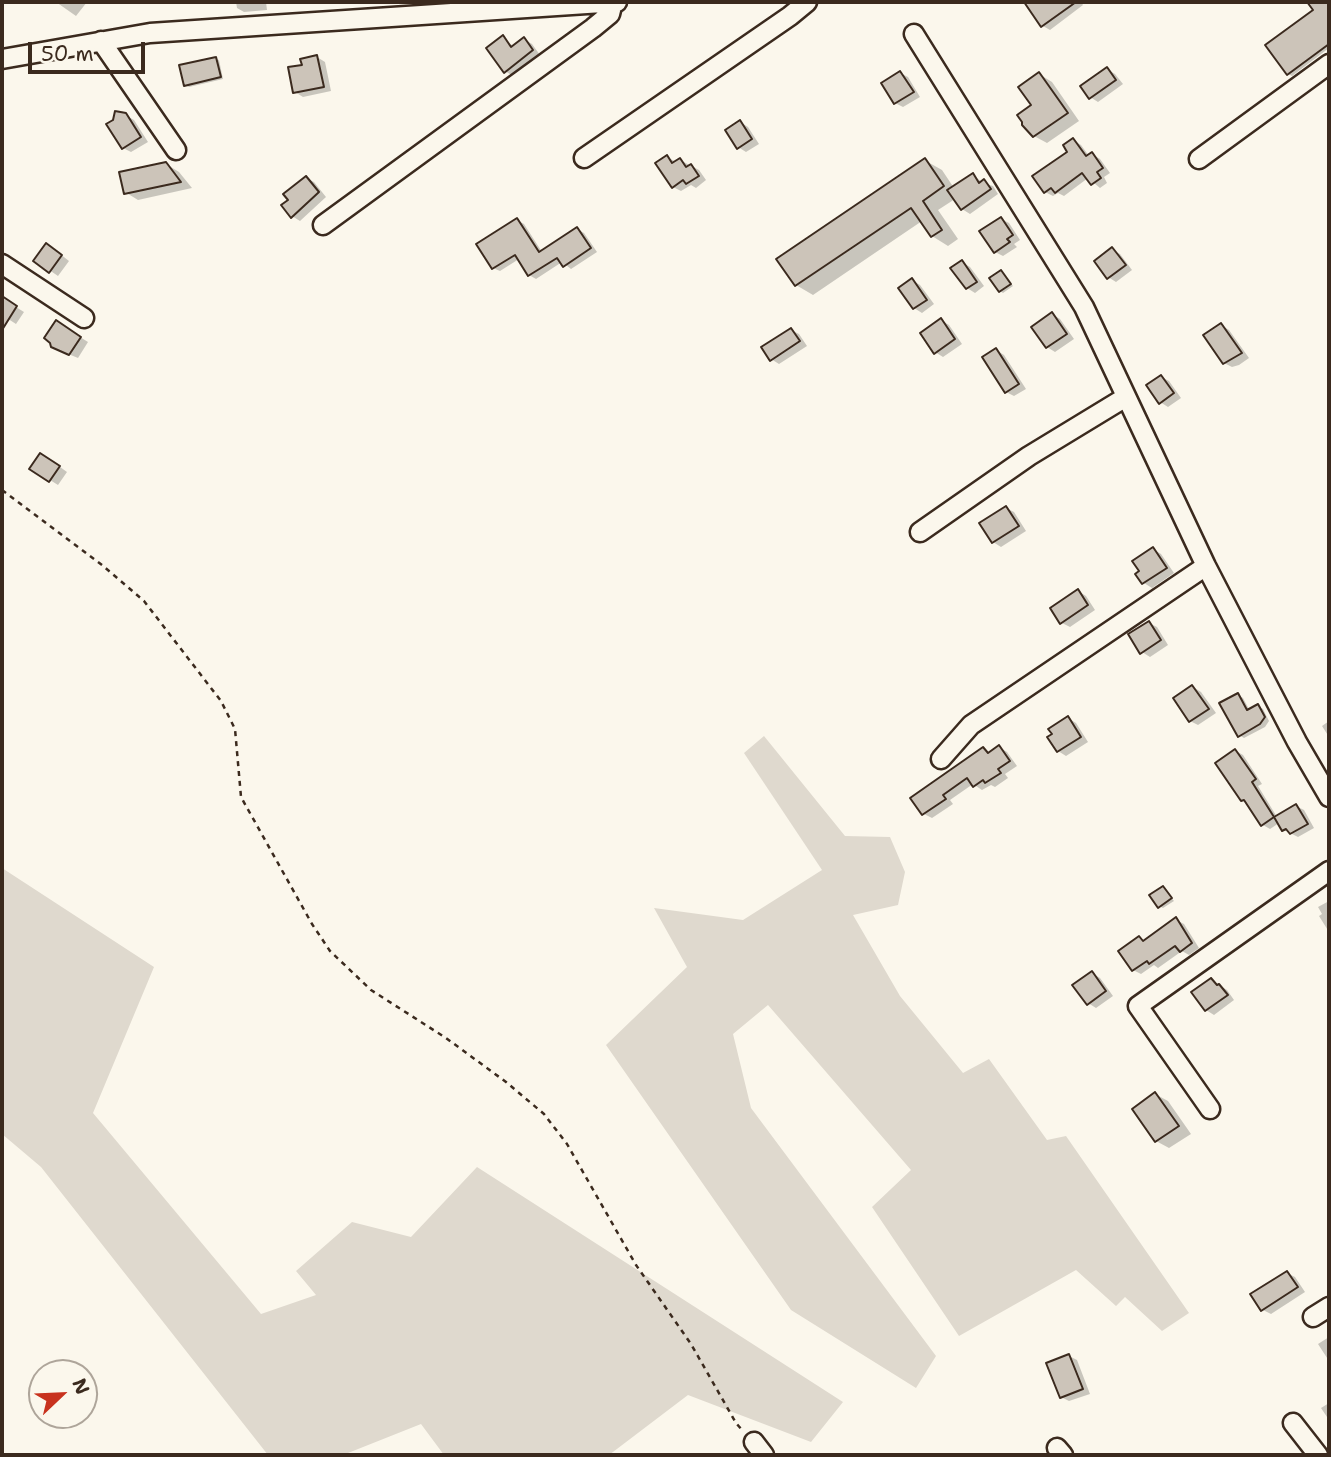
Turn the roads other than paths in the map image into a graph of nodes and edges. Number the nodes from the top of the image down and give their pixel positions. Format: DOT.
graph roads {
  1 [pos="615,2"];
  2 [pos="807,2"];
  3 [pos="914,34"];
  4 [pos="101,41"];
  5 [pos="2,59"];
  6 [pos="1329,64"];
  7 [pos="176,150"];
  8 [pos="584,158"];
  9 [pos="1199,159"];
  10 [pos="323,225"];
  11 [pos="2,264"];
  12 [pos="84,318"];
  13 [pos="1126,397"];
  14 [pos="920,532"];
  15 [pos="1206,566"];
  16 [pos="941,759"];
  17 [pos="1329,797"];
  18 [pos="1329,871"];
  19 [pos="1210,1110"];
  20 [pos="1329,1307"];
  21 [pos="1314,1317"];
  22 [pos="1293,1423"];
  23 [pos="1318,1455"];
  1 -- 4 [label="street"];
  1 -- 10 [label="street"];
  2 -- 8 [label="street"];
  3 -- 13 [label="street"];
  4 -- 5 [label="street"];
  4 -- 7 [label="street"];
  6 -- 9 [label="street"];
  11 -- 12 [label="street"];
  13 -- 14 [label="street"];
  13 -- 15 [label="street"];
  15 -- 16 [label="street"];
  15 -- 17 [label="street"];
  18 -- 19 [label="street"];
  20 -- 21 [label="street"];
  22 -- 23 [label="street"];
}
